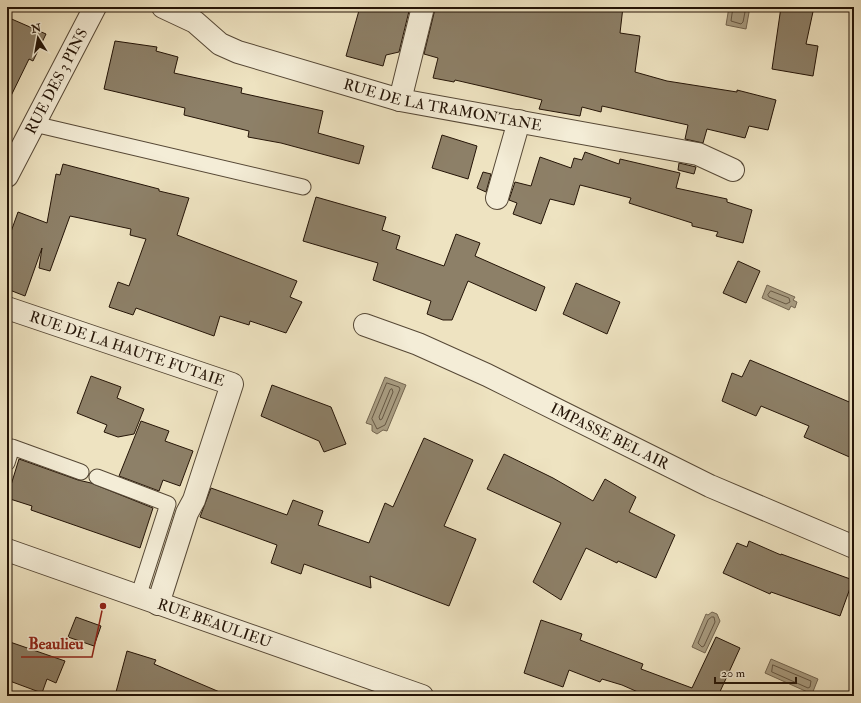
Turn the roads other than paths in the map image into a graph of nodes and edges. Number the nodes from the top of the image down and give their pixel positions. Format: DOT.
graph roads {
  1 [pos="95,7"];
  2 [pos="163,7"];
  3 [pos="423,7"];
  4 [pos="400,100"];
  5 [pos="519,121"];
  6 [pos="34,124"];
  7 [pos="12,153"];
  8 [pos="733,170"];
  9 [pos="7,176"];
  10 [pos="303,187"];
  11 [pos="497,198"];
  12 [pos="7,308"];
  13 [pos="365,325"];
  14 [pos="7,463"];
  15 [pos="81,472"];
  16 [pos="97,477"];
  17 [pos="854,547"];
  18 [pos="7,550"];
  19 [pos="148,600"];
  20 [pos="422,696"];
  1 -- 6 [label="street, RUE DES 3 PINS"];
  2 -- 4 [label="street, RUE DE LA TRAMONTANE"];
  3 -- 4 [label="street"];
  4 -- 5 [label="street, RUE DE LA TRAMONTANE"];
  5 -- 8 [label="street, RUE DE LA TRAMONTANE"];
  5 -- 11 [label="street"];
  6 -- 7 [label="street, RUE DES 3 PINS"];
  6 -- 10 [label="lane"];
  7 -- 9 [label="street, RUE DES 3 PINS"];
  12 -- 19 [label="street, RUE DE LA HAUTE FUTAIE"];
  13 -- 17 [label="street, IMPASSE BEL AIR"];
  14 -- 15 [label="lane"];
  16 -- 19 [label="lane"];
  18 -- 19 [label="street, RUE BEAULIEU"];
  19 -- 20 [label="street, RUE BEAULIEU"];
}
